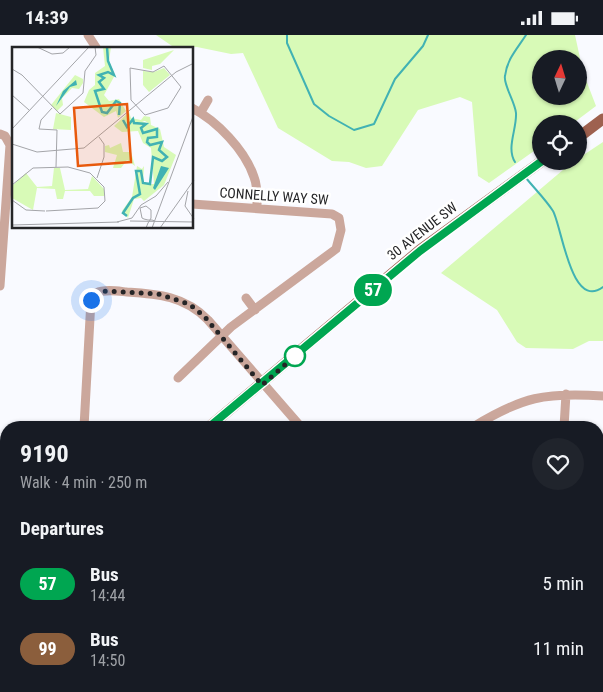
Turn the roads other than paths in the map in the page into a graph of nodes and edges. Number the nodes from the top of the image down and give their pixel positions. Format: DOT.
graph roads {
  1 [pos="88,35"];
  2 [pos="96,47"];
  3 [pos="208,100"];
  4 [pos="197,110"];
  5 [pos="603,119"];
  6 [pos="603,123"];
  7 [pos="587,131"];
  8 [pos="587,132"];
  9 [pos="0,134"];
  10 [pos="532,168"];
  11 [pos="10,193"];
  12 [pos="194,204"];
  13 [pos="256,208"];
  14 [pos="0,286"];
  15 [pos="246,298"];
  16 [pos="255,309"];
  17 [pos="221,337"];
  18 [pos="178,378"];
  19 [pos="262,385"];
  20 [pos="566,394"];
  21 [pos="603,396"];
  22 [pos="84,421"];
  23 [pos="217,421"];
  24 [pos="295,421"];
  25 [pos="484,421"];
  26 [pos="564,421"];
  1 -- 2 [label="street"];
  3 -- 4 [label="street"];
  4 -- 13 [label="street"];
  5 -- 7 [label="main road"];
  6 -- 8 [label="main road"];
  9 -- 11 [label="street"];
  10 -- 19 [label="main road, 30 AVENUE SW"];
  11 -- 14 [label="street"];
  12 -- 13 [label="street, CONNELLY WAY SW"];
  13 -- 16 [label="street, CONNELLY WAY SW"];
  15 -- 16 [label="street"];
  16 -- 17 [label="street, CONNELLY WAY SW"];
  17 -- 18 [label="street, CONNELLY WAY SW"];
  17 -- 19 [label="street"];
  17 -- 22 [label="street"];
  19 -- 23 [label="main road, 30 AVENUE SW"];
  19 -- 24 [label="street"];
  20 -- 21 [label="street"];
  20 -- 25 [label="street"];
  20 -- 26 [label="street"];
}
